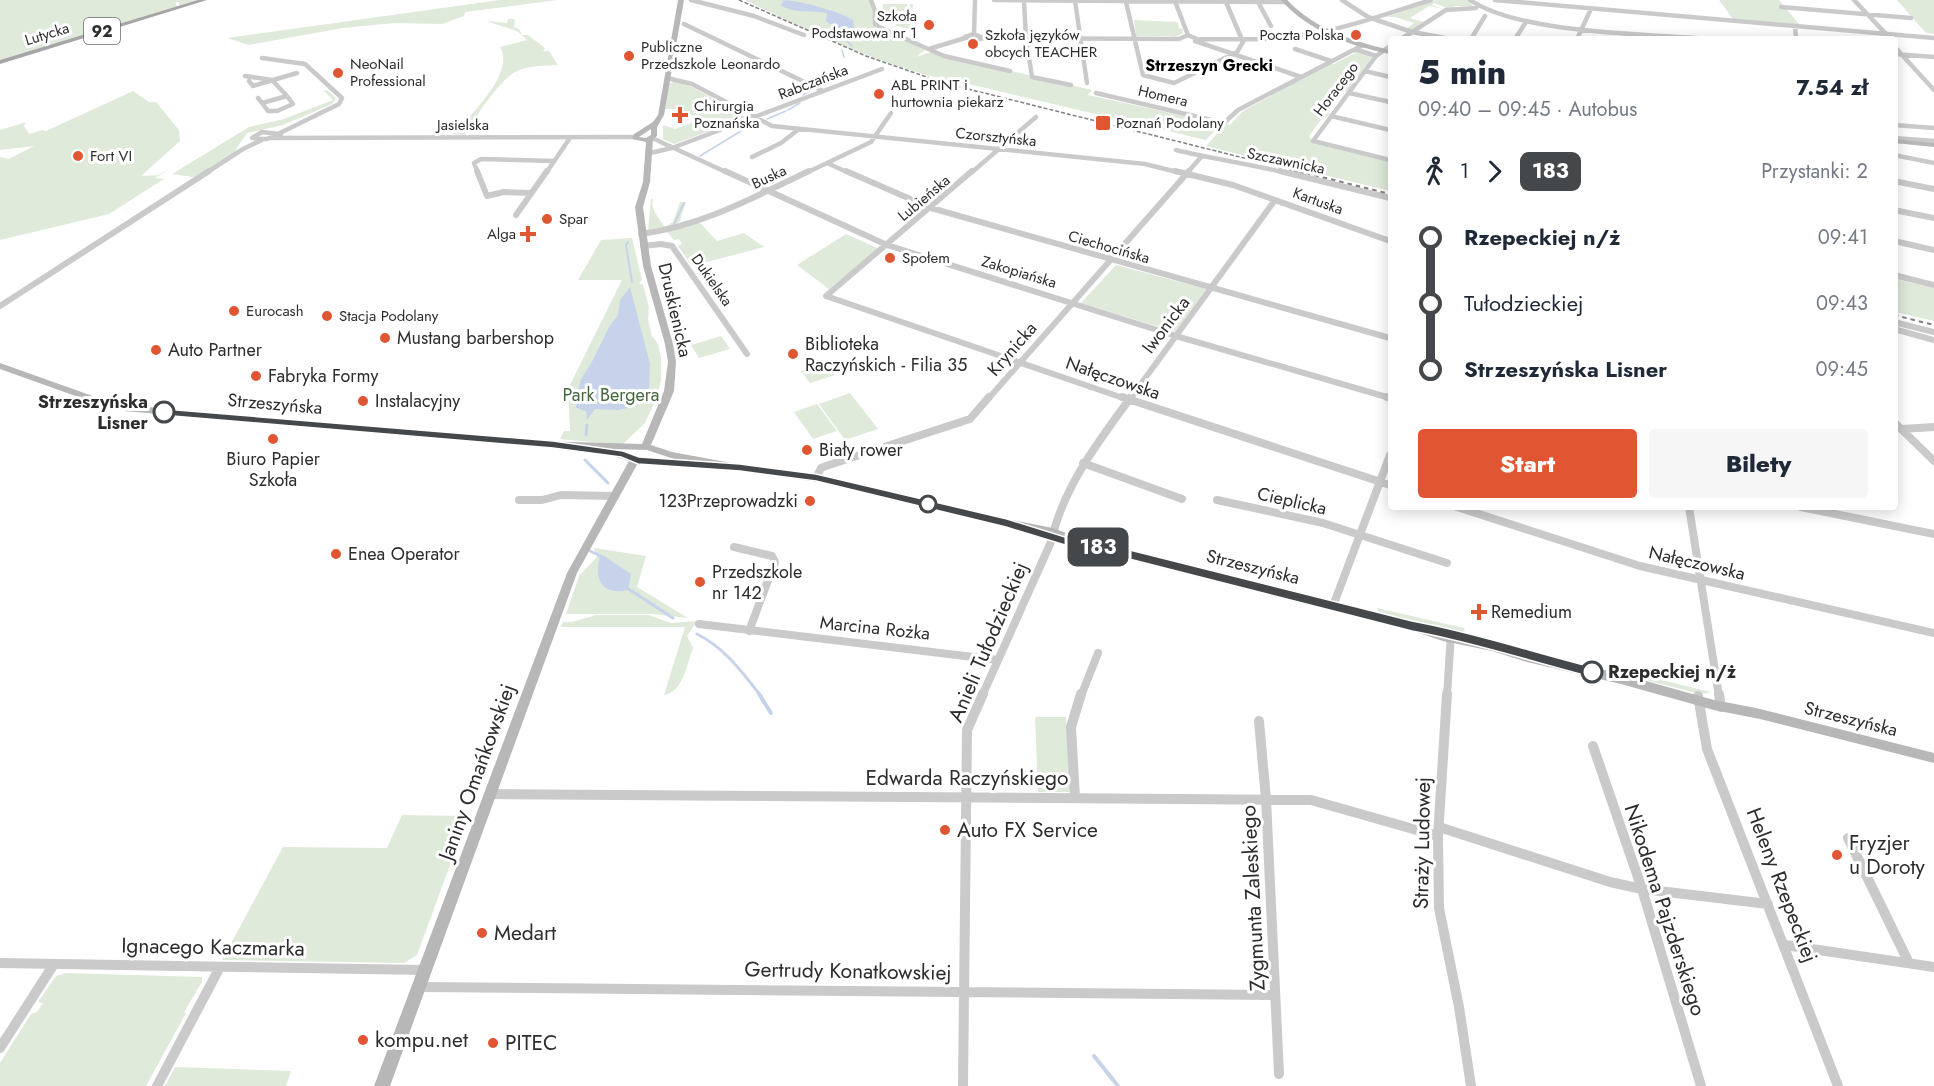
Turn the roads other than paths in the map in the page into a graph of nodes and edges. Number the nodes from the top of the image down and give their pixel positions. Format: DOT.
graph roads {
  1 [pos="204,0"];
  2 [pos="681,0"];
  3 [pos="691,0"];
  4 [pos="871,0"];
  5 [pos="975,0"];
  6 [pos="994,0"];
  7 [pos="1342,0"];
  8 [pos="1431,0"];
  9 [pos="1470,0"];
  10 [pos="1495,0"];
  11 [pos="1854,0"];
  12 [pos="1024,1"];
  13 [pos="1075,1"];
  14 [pos="1285,1"];
  15 [pos="1488,1"];
  16 [pos="1502,1"];
  17 [pos="1126,2"];
  18 [pos="1176,2"];
  19 [pos="1226,2"];
  20 [pos="1258,2"];
  21 [pos="1584,2"];
  22 [pos="1781,7"];
  23 [pos="1476,8"];
  24 [pos="1589,10"];
  25 [pos="1866,14"];
  26 [pos="1485,16"];
  27 [pos="1372,18"];
  28 [pos="1911,18"];
  29 [pos="1526,22"];
  30 [pos="684,24"];
  31 [pos="1271,26"];
  32 [pos="1795,26"];
  33 [pos="1582,28"];
  34 [pos="1326,30"];
  35 [pos="1412,32"];
  36 [pos="974,34"];
  37 [pos="1188,35"];
  38 [pos="1406,36"];
  39 [pos="1434,36"];
  40 [pos="1473,36"];
  41 [pos="1517,36"];
  42 [pos="1578,36"];
  43 [pos="1642,36"];
  44 [pos="1796,36"];
  45 [pos="1886,36"];
  46 [pos="1898,36"];
  47 [pos="965,38"];
  48 [pos="983,38"];
  49 [pos="1026,38"];
  50 [pos="1934,38"];
  51 [pos="1080,39"];
  52 [pos="1133,39"];
  53 [pos="1179,39"];
  54 [pos="1242,39"];
  55 [pos="796,40"];
  56 [pos="1196,40"];
  57 [pos="1363,45"];
  58 [pos="929,49"];
  59 [pos="1295,49"];
  60 [pos="1355,49"];
  61 [pos="1898,50"];
  62 [pos="1387,51"];
  63 [pos="1233,54"];
  64 [pos="1898,54"];
  65 [pos="1902,55"];
  66 [pos="1376,56"];
  67 [pos="1934,57"];
  68 [pos="262,58"];
  69 [pos="1331,61"];
  70 [pos="0,62"];
  71 [pos="882,69"];
  72 [pos="1010,71"];
  73 [pos="1365,72"];
  74 [pos="297,73"];
  75 [pos="1301,77"];
  76 [pos="1388,77"];
  77 [pos="668,78"];
  78 [pos="272,80"];
  79 [pos="1087,83"];
  80 [pos="1071,85"];
  81 [pos="1934,90"];
  82 [pos="823,91"];
  83 [pos="1096,93"];
  84 [pos="1349,93"];
  85 [pos="287,96"];
  86 [pos="1388,102"];
  87 [pos="891,113"];
  88 [pos="1330,116"];
  89 [pos="754,117"];
  90 [pos="1036,117"];
  91 [pos="655,124"];
  92 [pos="1898,124"];
  93 [pos="1934,128"];
  94 [pos="800,129"];
  95 [pos="1388,130"];
  96 [pos="644,132"];
  97 [pos="271,134"];
  98 [pos="652,137"];
  99 [pos="876,137"];
  100 [pos="570,138"];
  101 [pos="253,139"];
  102 [pos="637,139"];
  103 [pos="1898,139"];
  104 [pos="262,140"];
  105 [pos="1934,143"];
  106 [pos="672,148"];
  107 [pos="243,149"];
  108 [pos="1000,149"];
  109 [pos="1176,150"];
  110 [pos="650,153"];
  111 [pos="1202,156"];
  112 [pos="1898,156"];
  113 [pos="752,157"];
  114 [pos="1388,160"];
  115 [pos="554,161"];
  116 [pos="827,163"];
  117 [pos="1934,163"];
  118 [pos="1186,173"];
  119 [pos="1898,182"];
  120 [pos="1237,186"];
  121 [pos="1934,189"];
  122 [pos="767,191"];
  123 [pos="531,193"];
  124 [pos="1388,198"];
  125 [pos="1275,200"];
  126 [pos="931,208"];
  127 [pos="1898,211"];
  128 [pos="516,215"];
  129 [pos="1934,218"];
  130 [pos="641,234"];
  131 [pos="1388,240"];
  132 [pos="1898,242"];
  133 [pos="643,246"];
  134 [pos="887,246"];
  135 [pos="1934,250"];
  136 [pos="1110,260"];
  137 [pos="1898,276"];
  138 [pos="1934,285"];
  139 [pos="1212,289"];
  140 [pos="826,296"];
  141 [pos="1072,303"];
  142 [pos="0,306"];
  143 [pos="1898,323"];
  144 [pos="1898,330"];
  145 [pos="1934,332"];
  146 [pos="1176,336"];
  147 [pos="1388,337"];
  148 [pos="1934,340"];
  149 [pos="747,354"];
  150 [pos="1020,363"];
  151 [pos="0,366"];
  152 [pos="1388,397"];
  153 [pos="1130,400"];
  154 [pos="1898,426"];
  155 [pos="1934,427"];
  156 [pos="1902,429"];
  157 [pos="553,445"];
  158 [pos="646,448"];
  159 [pos="634,458"];
  160 [pos="647,459"];
  161 [pos="1388,460"];
  162 [pos="1934,460"];
  163 [pos="1083,463"];
  164 [pos="740,468"];
  165 [pos="816,478"];
  166 [pos="626,479"];
  167 [pos="1380,481"];
  168 [pos="1388,484"];
  169 [pos="614,496"];
  170 [pos="1182,499"];
  171 [pos="519,500"];
  172 [pos="1217,500"];
  173 [pos="1466,510"];
  174 [pos="1689,510"];
  175 [pos="1816,510"];
  176 [pos="1361,534"];
  177 [pos="1934,534"];
  178 [pos="1053,535"];
  179 [pos="734,548"];
  180 [pos="1447,563"];
  181 [pos="1701,580"];
  182 [pos="1333,606"];
  183 [pos="699,624"];
  184 [pos="748,631"];
  185 [pos="1934,633"];
  186 [pos="1451,636"];
  187 [pos="1098,653"];
  188 [pos="998,660"];
  189 [pos="1698,699"];
  190 [pos="1721,704"];
  191 [pos="1258,721"];
  192 [pos="1593,746"];
  193 [pos="1934,758"];
  194 [pos="490,794"];
  195 [pos="966,798"];
  196 [pos="1076,798"];
  197 [pos="1266,799"];
  198 [pos="1438,832"];
  199 [pos="1848,838"];
  200 [pos="1642,889"];
  201 [pos="1768,904"];
  202 [pos="1785,945"];
  203 [pos="0,963"];
  204 [pos="1909,963"];
  205 [pos="54,964"];
  206 [pos="220,967"];
  207 [pos="1934,967"];
  208 [pos="425,970"];
  209 [pos="420,987"];
  210 [pos="964,992"];
  211 [pos="1275,995"];
  212 [pos="0,1048"];
  213 [pos="1279,1074"];
  214 [pos="157,1086"];
  215 [pos="382,1086"];
  216 [pos="963,1086"];
  217 [pos="1471,1086"];
  218 [pos="1701,1086"];
  219 [pos="1838,1086"];
  1 -- 70 [label="main road, Lutycka / 92"];
  2 -- 77 [label="street, Druskienicka"];
  3 -- 55 [label="street"];
  4 -- 58 [label="street"];
  5 -- 36 [label="street"];
  6 -- 12 [label="street"];
  7 -- 27 [label="street"];
  8 -- 27 [label="street"];
  9 -- 29 [label="street"];
  10 -- 16 [label="street"];
  11 -- 25 [label="street"];
  12 -- 13 [label="street"];
  12 -- 49 [label="street"];
  13 -- 17 [label="street"];
  13 -- 51 [label="street"];
  14 -- 20 [label="street"];
  14 -- 34 [label="street"];
  15 -- 16 [label="street"];
  16 -- 24 [label="street"];
  17 -- 18 [label="street"];
  17 -- 52 [label="street"];
  18 -- 19 [label="street"];
  18 -- 37 [label="street"];
  19 -- 20 [label="street"];
  19 -- 54 [label="street"];
  20 -- 31 [label="street"];
  21 -- 24 [label="street"];
  22 -- 25 [label="street"];
  23 -- 35 [label="street"];
  24 -- 32 [label="street"];
  24 -- 33 [label="street"];
  25 -- 28 [label="street"];
  25 -- 45 [label="street"];
  26 -- 40 [label="street"];
  27 -- 34 [label="street"];
  27 -- 35 [label="street"];
  29 -- 33 [label="street"];
  29 -- 41 [label="street"];
  30 -- 82 [label="street"];
  32 -- 44 [label="street"];
  32 -- 45 [label="street"];
  33 -- 42 [label="street"];
  33 -- 43 [label="street"];
  34 -- 54 [label="street"];
  34 -- 57 [label="street"];
  35 -- 38 [label="street"];
  35 -- 39 [label="street"];
  36 -- 47 [label="street"];
  36 -- 48 [label="street"];
  37 -- 53 [label="street"];
  37 -- 56 [label="street"];
  46 -- 50 [label="street"];
  47 -- 48 [label="street"];
  47 -- 58 [label="street"];
  48 -- 49 [label="street"];
  49 -- 51 [label="street"];
  49 -- 80 [label="street"];
  51 -- 52 [label="street"];
  51 -- 79 [label="street"];
  52 -- 53 [label="street"];
  52 -- 63 [label="street"];
  53 -- 56 [label="street"];
  54 -- 56 [label="street"];
  54 -- 63 [label="street"];
  56 -- 63 [label="street"];
  57 -- 60 [label="street"];
  57 -- 62 [label="street"];
  58 -- 72 [label="street"];
  59 -- 69 [label="street"];
  60 -- 66 [label="street"];
  60 -- 69 [label="street"];
  61 -- 65 [label="street"];
  62 -- 66 [label="street, Horacego"];
  63 -- 75 [label="street"];
  64 -- 65 [label="street"];
  65 -- 67 [label="street"];
  65 -- 81 [label="street"];
  66 -- 73 [label="street, Horacego"];
  68 -- 97 [label="street"];
  69 -- 75 [label="street"];
  71 -- 82 [label="street, Rabczańska"];
  73 -- 76 [label="street"];
  73 -- 84 [label="street, Horacego"];
  74 -- 78 [label="street"];
  75 -- 83 [label="street, Homera"];
  77 -- 89 [label="street, Czorsztyńska"];
  77 -- 91 [label="street, Druskienicka"];
  78 -- 78 [label="street"];
  78 -- 85 [label="street"];
  82 -- 89 [label="street, Rabczańska"];
  84 -- 86 [label="street"];
  84 -- 88 [label="street, Horacego"];
  85 -- 85 [label="street"];
  87 -- 99 [label="street, Buska"];
  88 -- 95 [label="street"];
  88 -- 114 [label="street, Horacego"];
  89 -- 94 [label="street, Czorsztyńska"];
  89 -- 106 [label="street, Rabczańska"];
  90 -- 108 [label="street, Lubieńska"];
  91 -- 96 [label="street"];
  91 -- 98 [label="street, Druskienicka"];
  92 -- 93 [label="street"];
  94 -- 99 [label="street, Czorsztyńska"];
  94 -- 113 [label="street"];
  96 -- 98 [label="street"];
  96 -- 102 [label="street"];
  97 -- 100 [label="street, Jasielska"];
  97 -- 101 [label="street"];
  97 -- 104 [label="street"];
  98 -- 102 [label="street"];
  98 -- 106 [label="street, Zakopiańska"];
  98 -- 110 [label="street, Druskienicka"];
  99 -- 108 [label="street, Czorsztyńska"];
  99 -- 116 [label="street, Buska"];
  100 -- 102 [label="street, Jasielska"];
  100 -- 115 [label="street"];
  101 -- 104 [label="street"];
  101 -- 107 [label="street"];
  102 -- 110 [label="street"];
  103 -- 105 [label="street"];
  104 -- 107 [label="street"];
  106 -- 110 [label="street, Rabczańska"];
  106 -- 122 [label="street, Zakopiańska"];
  107 -- 142 [label="street"];
  108 -- 118 [label="street, Czorsztyńska"];
  108 -- 126 [label="street, Lubieńska"];
  109 -- 111 [label="street, Szczawnicka"];
  110 -- 130 [label="street, Druskienicka"];
  111 -- 118 [label="street, Krynicka"];
  111 -- 124 [label="street, Szczawnicka"];
  112 -- 117 [label="street"];
  115 -- 123 [label="street"];
  115 -- 123 [label="street"];
  116 -- 122 [label="street, Buska"];
  116 -- 126 [label="street, Ciechocińska"];
  118 -- 120 [label="street, Czorsztyńska"];
  118 -- 136 [label="street, Krynicka"];
  119 -- 121 [label="street"];
  120 -- 125 [label="street, Kartuska"];
  122 -- 130 [label="street, Buska"];
  122 -- 134 [label="street, Zakopiańska"];
  123 -- 128 [label="street"];
  125 -- 131 [label="street, Kartuska"];
  125 -- 139 [label="street, Iwonicka"];
  126 -- 134 [label="street, Lubieńska"];
  126 -- 136 [label="street, Ciechocińska"];
  127 -- 129 [label="street"];
  130 -- 133 [label="street, Druskienicka"];
  132 -- 135 [label="street"];
  133 -- 149 [label="street, Dukielska"];
  133 -- 158 [label="street, Druskienicka"];
  134 -- 140 [label="street, Lubieńska"];
  134 -- 141 [label="street, Zakopiańska"];
  136 -- 139 [label="street, Ciechocińska"];
  136 -- 141 [label="street, Krynicka"];
  137 -- 138 [label="street"];
  139 -- 146 [label="street, Iwonicka"];
  139 -- 147 [label="street, Ciechocińska"];
  140 -- 150 [label="street, Nałęczowska"];
  141 -- 146 [label="street, Zakopiańska"];
  141 -- 150 [label="street, Krynicka"];
  143 -- 145 [label="street"];
  144 -- 148 [label="street"];
  146 -- 152 [label="street, Zakopiańska"];
  146 -- 153 [label="street, Iwonicka"];
  150 -- 153 [label="street, Nałęczowska"];
  150 -- 165 [label="street, Krynicka"];
  151 -- 157 [label="street, Strzeszyńska"];
  153 -- 163 [label="street, Iwonicka"];
  153 -- 167 [label="street, Nałęczowska"];
  154 -- 156 [label="street"];
  155 -- 156 [label="street"];
  156 -- 162 [label="street"];
  157 -- 158 [label="street, Strzeszyńska"];
  157 -- 159 [label="street, Strzeszyńska"];
  158 -- 159 [label="street, Janiny Omańkowskiej"];
  158 -- 160 [label="street, Janiny Omańkowskiej"];
  158 -- 164 [label="street, Strzeszyńska"];
  159 -- 160 [label="street, Strzeszyńska"];
  159 -- 166 [label="street, Janiny Omańkowskiej"];
  160 -- 164 [label="street, Strzeszyńska"];
  160 -- 166 [label="street, Janiny Omańkowskiej"];
  161 -- 167 [label="street"];
  163 -- 170 [label="street"];
  163 -- 178 [label="street, Iwonicka"];
  164 -- 165 [label="street, Strzeszyńska"];
  165 -- 178 [label="street, Strzeszyńska"];
  166 -- 169 [label="street, Janiny Omańkowskiej"];
  167 -- 168 [label="street, Nałęczowska"];
  167 -- 176 [label="street"];
  169 -- 171 [label="street"];
  169 -- 194 [label="street, Janiny Omańkowskiej"];
  172 -- 176 [label="street, Cieplicka"];
  173 -- 181 [label="street, Nałęczowska"];
  174 -- 181 [label="street"];
  175 -- 177 [label="street"];
  176 -- 180 [label="street, Cieplicka"];
  176 -- 182 [label="street"];
  178 -- 182 [label="street, Strzeszyńska"];
  178 -- 188 [label="street, Anieli Tułodzieckiej"];
  179 -- 184 [label="street"];
  181 -- 185 [label="street, Nałęczowska"];
  181 -- 190 [label="street"];
  182 -- 186 [label="street, Strzeszyńska"];
  183 -- 184 [label="street, Marcina Rożka"];
  184 -- 188 [label="street, Marcina Rożka"];
  186 -- 189 [label="street, Strzeszyńska"];
  186 -- 198 [label="street, Straży Ludowej"];
  187 -- 196 [label="street"];
  188 -- 195 [label="street, Anieli Tułodzieckiej"];
  189 -- 190 [label="street, Strzeszyńska"];
  189 -- 201 [label="street, Heleny Rzepeckiej"];
  190 -- 193 [label="street, Strzeszyńska"];
  191 -- 197 [label="street, Zygmunta Zaleskiego"];
  192 -- 200 [label="street, Nikodema Pajzderskiego"];
  194 -- 195 [label="street, Edwarda Raczyńskiego"];
  194 -- 208 [label="street, Janiny Omańkowskiej"];
  195 -- 196 [label="street, Edwarda Raczyńskiego"];
  195 -- 210 [label="street, Anieli Tułodzieckiej"];
  196 -- 197 [label="street, Edwarda Raczyńskiego"];
  197 -- 198 [label="street, Edwarda Raczyńskiego"];
  197 -- 211 [label="street, Zygmunta Zaleskiego"];
  198 -- 200 [label="street, Edwarda Raczyńskiego"];
  198 -- 217 [label="street, Straży Ludowej"];
  199 -- 204 [label="street"];
  200 -- 201 [label="street, Edwarda Raczyńskiego"];
  200 -- 218 [label="street, Nikodema Pajzderskiego"];
  201 -- 202 [label="street, Heleny Rzepeckiej"];
  202 -- 204 [label="street"];
  202 -- 219 [label="street, Heleny Rzepeckiej"];
  203 -- 205 [label="street, Ignacego Kaczmarka"];
  204 -- 207 [label="street"];
  205 -- 206 [label="street, Ignacego Kaczmarka"];
  205 -- 212 [label="street"];
  206 -- 208 [label="street, Ignacego Kaczmarka"];
  206 -- 214 [label="street"];
  208 -- 209 [label="street, Janiny Omańkowskiej"];
  209 -- 210 [label="street, Gertrudy Konatkowskiej"];
  209 -- 215 [label="street, Janiny Omańkowskiej"];
  210 -- 211 [label="street, Gertrudy Konatkowskiej"];
  210 -- 216 [label="street, Anieli Tułodzieckiej"];
  211 -- 213 [label="street, Zygmunta Zaleskiego"];
}
